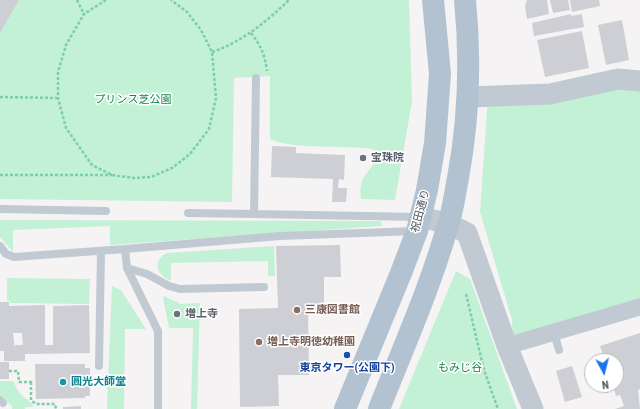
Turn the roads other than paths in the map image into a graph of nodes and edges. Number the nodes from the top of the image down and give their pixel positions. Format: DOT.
graph roads {
  1 [pos="433,0"];
  2 [pos="465,0"];
  3 [pos="256,78"];
  4 [pos="640,81"];
  5 [pos="469,97"];
  6 [pos="0,209"];
  7 [pos="106,211"];
  8 [pos="188,212"];
  9 [pos="254,214"];
  10 [pos="420,220"];
  11 [pos="449,224"];
  12 [pos="0,246"];
  13 [pos="125,249"];
  14 [pos="101,252"];
  15 [pos="127,268"];
  16 [pos="264,287"];
  17 [pos="640,307"];
  18 [pos="554,333"];
  19 [pos="506,346"];
  20 [pos="559,350"];
  21 [pos="99,366"];
  22 [pos="158,409"];
  23 [pos="345,409"];
  24 [pos="379,409"];
  25 [pos="532,409"];
  1 -- 10 [label="main road, 祝田通り"];
  2 -- 5 [label="main road"];
  3 -- 9 [label="lane"];
  4 -- 5 [label="street"];
  5 -- 11 [label="main road"];
  6 -- 7 [label="lane"];
  8 -- 9 [label="lane"];
  9 -- 10 [label="lane"];
  10 -- 11 [label="street"];
  10 -- 13 [label="lane"];
  10 -- 23 [label="main road, 祝田通り"];
  11 -- 19 [label="street"];
  11 -- 24 [label="main road"];
  12 -- 14 [label="lane"];
  13 -- 14 [label="lane"];
  13 -- 15 [label="lane"];
  14 -- 21 [label="lane"];
  15 -- 16 [label="lane"];
  15 -- 22 [label="lane"];
  17 -- 18 [label="street"];
  18 -- 19 [label="street"];
  18 -- 20 [label="lane"];
  19 -- 25 [label="street"];
}
